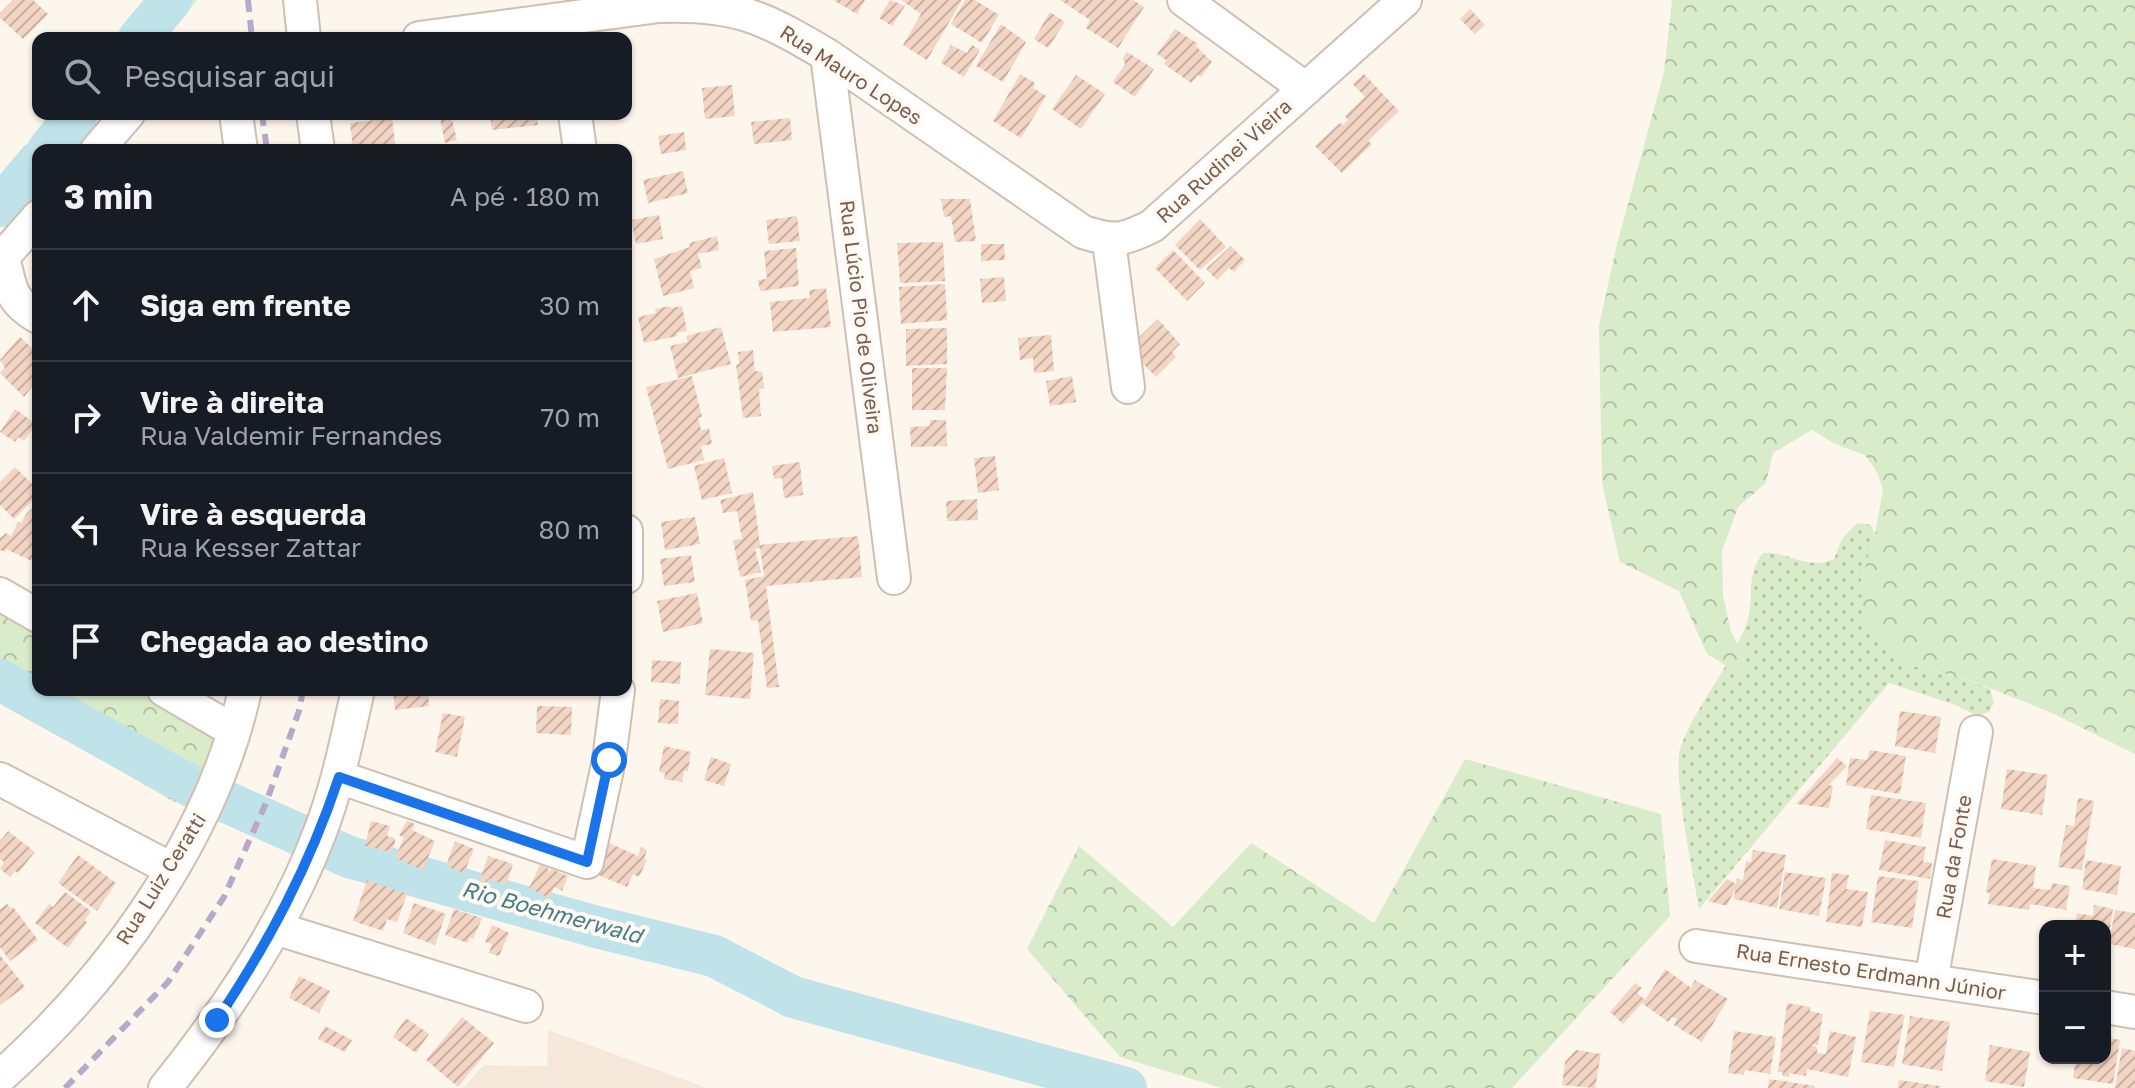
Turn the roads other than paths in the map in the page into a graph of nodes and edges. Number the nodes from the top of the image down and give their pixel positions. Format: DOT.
graph roads {
  1 [pos="300,0"];
  2 [pos="1184,0"];
  3 [pos="1405,0"];
  4 [pos="563,29"];
  5 [pos="303,32"];
  6 [pos="515,32"];
  7 [pos="827,55"];
  8 [pos="1306,89"];
  9 [pos="123,120"];
  10 [pos="237,120"];
  11 [pos="314,120"];
  12 [pos="576,120"];
  13 [pos="102,144"];
  14 [pos="240,144"];
  15 [pos="317,144"];
  16 [pos="579,144"];
  17 [pos="32,224"];
  18 [pos="1109,241"];
  19 [pos="2,256"];
  20 [pos="32,314"];
  21 [pos="1128,387"];
  22 [pos="894,578"];
  23 [pos="0,594"];
  24 [pos="32,613"];
  25 [pos="174,696"];
  26 [pos="243,696"];
  27 [pos="357,696"];
  28 [pos="617,696"];
  29 [pos="234,731"];
  30 [pos="1976,732"];
  31 [pos="339,777"];
  32 [pos="0,779"];
  33 [pos="171,869"];
  34 [pos="275,928"];
  35 [pos="1696,946"];
  36 [pos="1931,981"];
  37 [pos="2039,997"];
  38 [pos="526,1006"];
  39 [pos="2111,1008"];
  40 [pos="2135,1012"];
  41 [pos="0,1077"];
  42 [pos="165,1088"];
  1 -- 5 [label="street"];
  2 -- 8 [label="street"];
  3 -- 8 [label="street, Rua Rudinei Vieira"];
  4 -- 6 [label="street, Rua Mauro Lopes"];
  4 -- 7 [label="street, Rua Mauro Lopes"];
  7 -- 18 [label="street, Rua Mauro Lopes"];
  7 -- 22 [label="street, Rua Lúcio Pio de Oliveira"];
  8 -- 18 [label="street, Rua Rudinei Vieira"];
  9 -- 13 [label="street"];
  10 -- 14 [label="street"];
  11 -- 15 [label="street"];
  12 -- 16 [label="street"];
  17 -- 19 [label="street"];
  18 -- 21 [label="street"];
  19 -- 20 [label="street"];
  23 -- 24 [label="street"];
  25 -- 29 [label="street"];
  26 -- 29 [label="street, Rua Luiz Ceratti"];
  27 -- 31 [label="street"];
  28 -- 31 [label="street"];
  29 -- 33 [label="street, Rua Luiz Ceratti"];
  30 -- 36 [label="street, Rua da Fonte"];
  31 -- 34 [label="street"];
  32 -- 33 [label="street"];
  33 -- 41 [label="street, Rua Luiz Ceratti"];
  34 -- 38 [label="street"];
  34 -- 42 [label="street"];
  35 -- 36 [label="street, Rua Ernesto Erdmann Júnior"];
  36 -- 37 [label="street, Rua Ernesto Erdmann Júnior"];
  39 -- 40 [label="street"];
}
